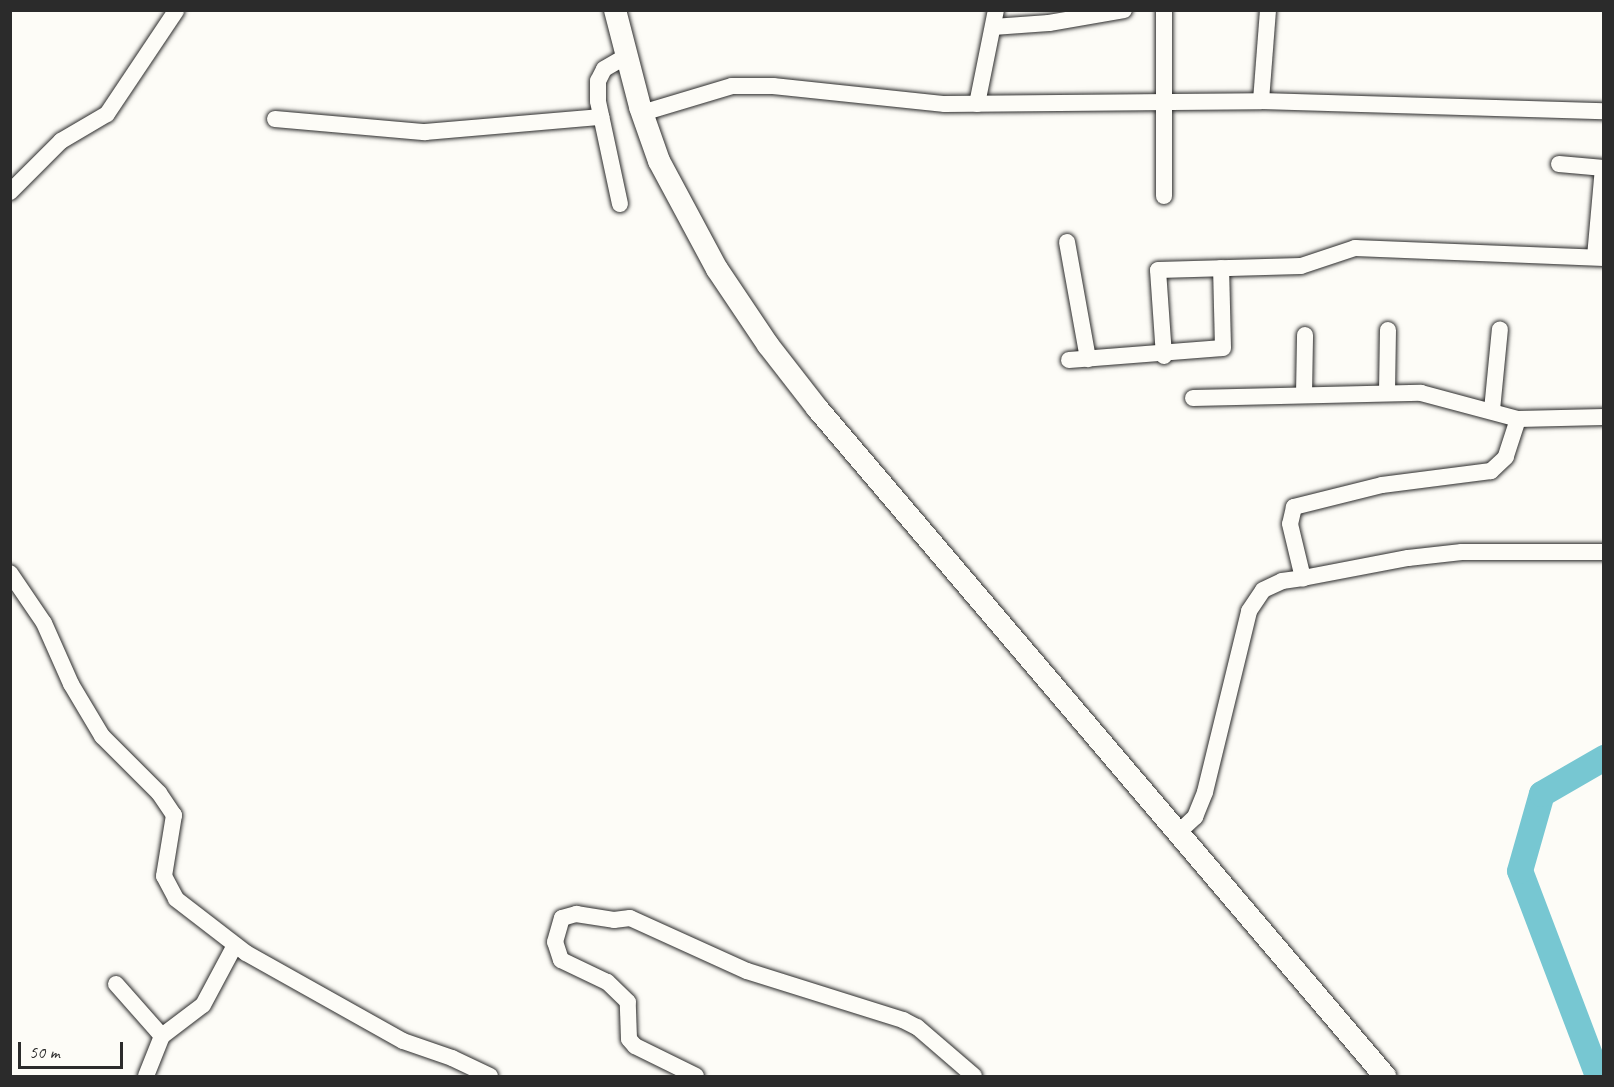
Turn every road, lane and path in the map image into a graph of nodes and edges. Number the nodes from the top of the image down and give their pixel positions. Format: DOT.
graph roads {
  1 [pos="615,10"];
  2 [pos="1124,10"];
  3 [pos="1164,10"];
  4 [pos="1268,10"];
  5 [pos="176,11"];
  6 [pos="995,19"];
  7 [pos="625,57"];
  8 [pos="1167,101"];
  9 [pos="1261,102"];
  10 [pos="977,105"];
  11 [pos="1604,111"];
  12 [pos="642,113"];
  13 [pos="601,117"];
  14 [pos="275,119"];
  15 [pos="1559,164"];
  16 [pos="1603,168"];
  17 [pos="10,192"];
  18 [pos="1164,196"];
  19 [pos="620,204"];
  20 [pos="1067,242"];
  21 [pos="1599,258"];
  22 [pos="1221,268"];
  23 [pos="1500,329"];
  24 [pos="1388,330"];
  25 [pos="1305,335"];
  26 [pos="1164,356"];
  27 [pos="1069,360"];
  28 [pos="1088,360"];
  29 [pos="1387,393"];
  30 [pos="1304,395"];
  31 [pos="1193,398"];
  32 [pos="1492,410"];
  33 [pos="1604,417"];
  34 [pos="1518,419"];
  35 [pos="1604,552"];
  36 [pos="10,573"];
  37 [pos="1303,578"];
  38 [pos="1180,831"];
  39 [pos="235,945"];
  40 [pos="116,984"];
  41 [pos="162,1036"];
  42 [pos="146,1077"];
  43 [pos="490,1077"];
  44 [pos="696,1077"];
  45 [pos="974,1077"];
  46 [pos="1385,1077"];
  1 -- 7 [label="main road"];
  2 -- 6 [label="street"];
  3 -- 8 [label="street"];
  4 -- 9 [label="street"];
  5 -- 17 [label="street"];
  6 -- 10 [label="street"];
  7 -- 12 [label="main road"];
  7 -- 13 [label="street"];
  8 -- 9 [label="street"];
  8 -- 10 [label="street"];
  8 -- 18 [label="street"];
  9 -- 11 [label="street"];
  10 -- 12 [label="street"];
  12 -- 38 [label="main road"];
  13 -- 14 [label="street"];
  13 -- 19 [label="street"];
  15 -- 16 [label="street"];
  16 -- 21 [label="street"];
  20 -- 28 [label="street"];
  21 -- 22 [label="street"];
  22 -- 26 [label="street"];
  22 -- 26 [label="street"];
  23 -- 32 [label="street"];
  24 -- 29 [label="street"];
  25 -- 30 [label="street"];
  26 -- 28 [label="street"];
  27 -- 28 [label="street"];
  29 -- 30 [label="street"];
  29 -- 32 [label="street"];
  30 -- 31 [label="street"];
  32 -- 34 [label="street"];
  33 -- 34 [label="street"];
  34 -- 37 [label="street"];
  35 -- 37 [label="street"];
  36 -- 39 [label="street"];
  37 -- 38 [label="street"];
  38 -- 46 [label="main road"];
  39 -- 41 [label="street"];
  39 -- 43 [label="street"];
  40 -- 41 [label="street"];
  41 -- 42 [label="street"];
  44 -- 45 [label="street"];
}
